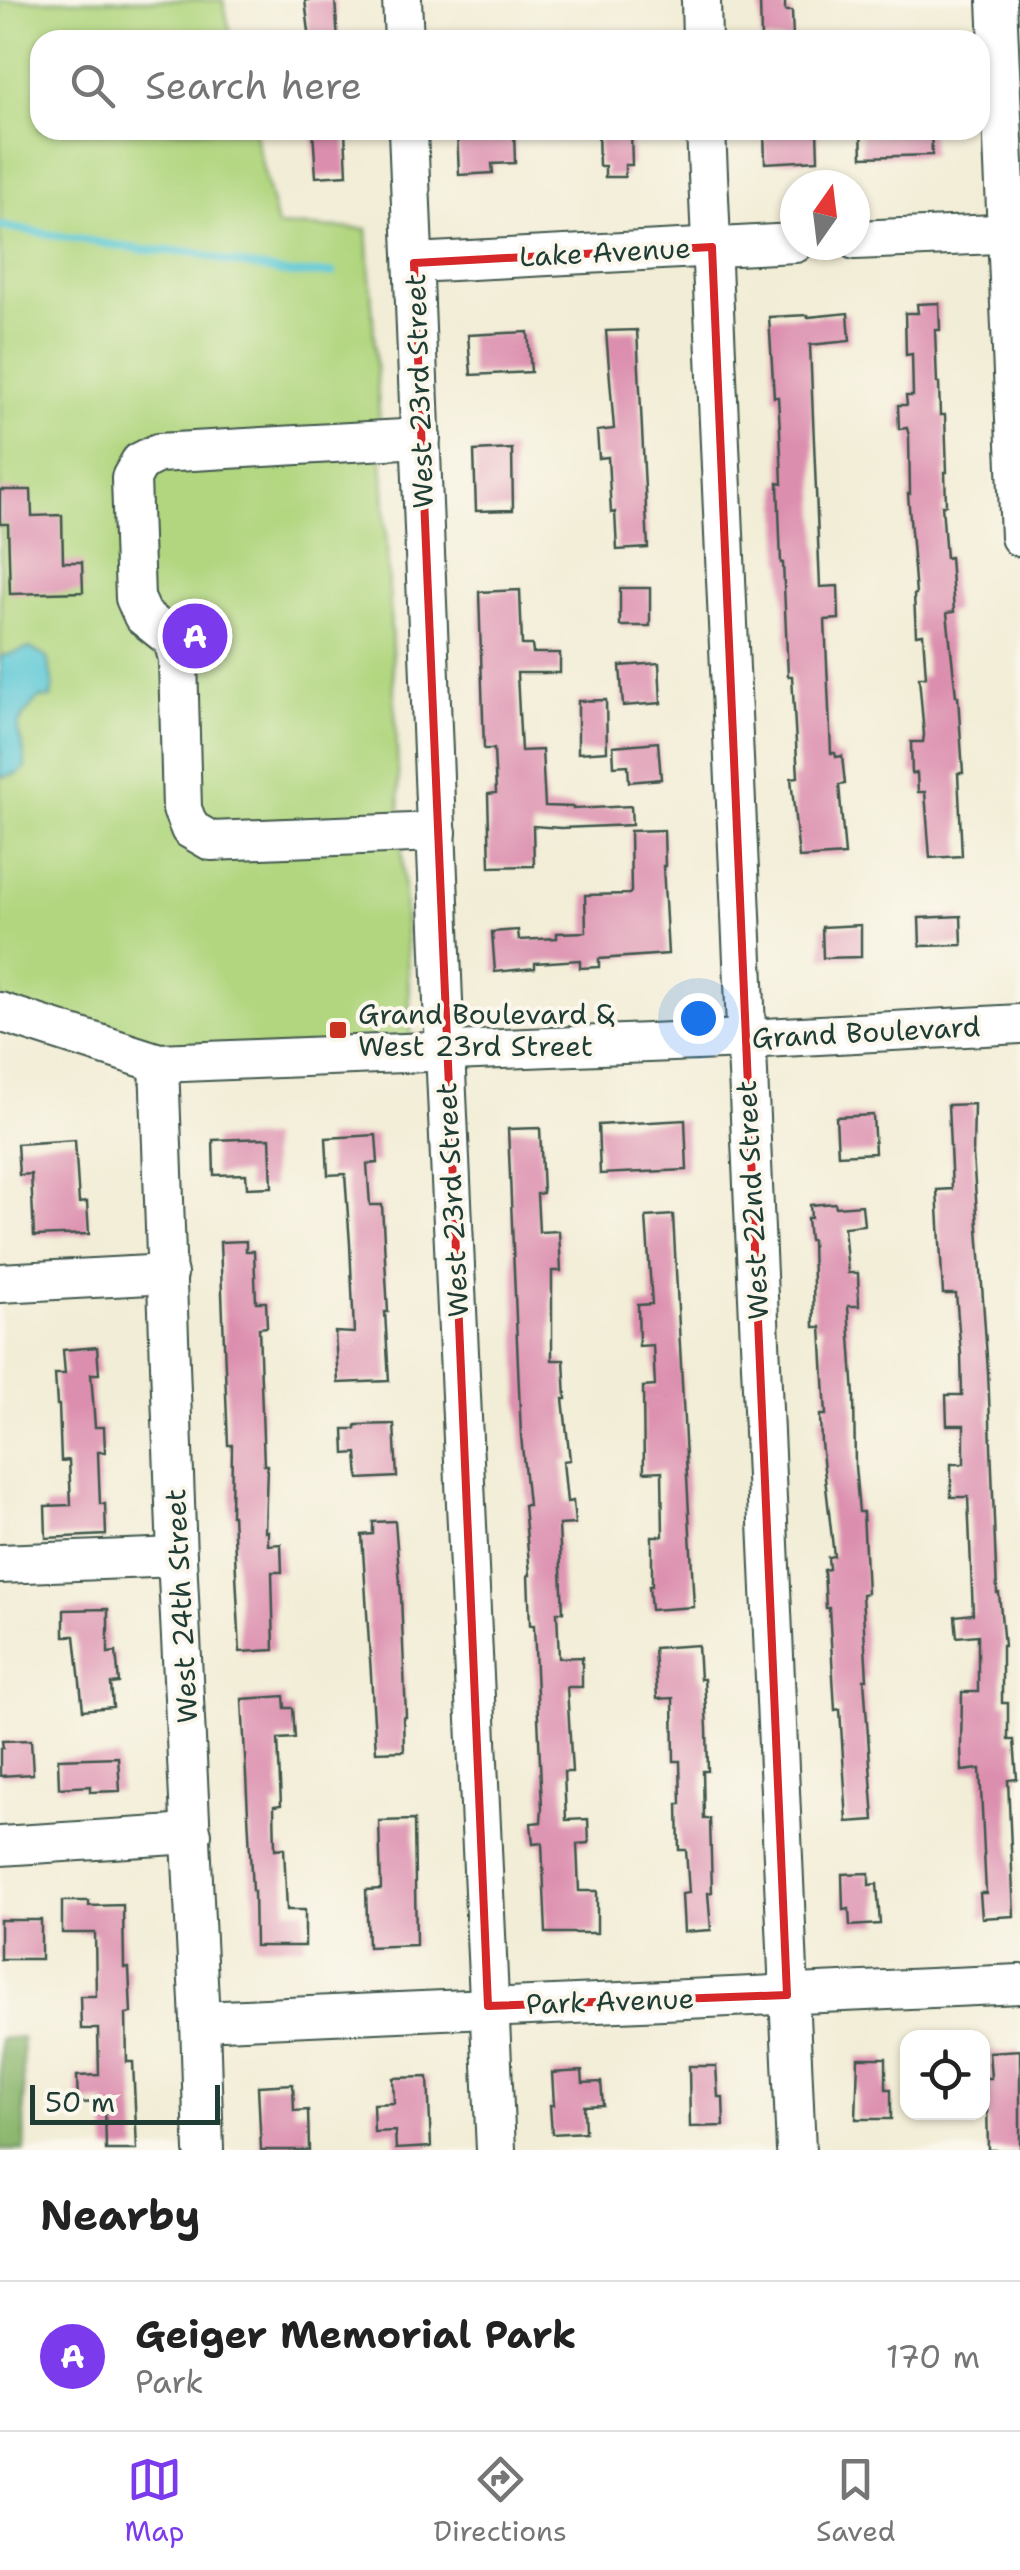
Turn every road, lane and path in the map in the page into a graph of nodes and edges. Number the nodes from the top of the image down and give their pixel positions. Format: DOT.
graph roads {
  1 [pos="402,0"];
  2 [pos="700,0"];
  3 [pos="997,0"];
  4 [pos="404,30"];
  5 [pos="702,30"];
  6 [pos="408,140"];
  7 [pos="707,140"];
  8 [pos="1014,234"];
  9 [pos="870,239"];
  10 [pos="780,244"];
  11 [pos="712,246"];
  12 [pos="414,263"];
  13 [pos="421,438"];
  14 [pos="1020,537"];
  15 [pos="437,832"];
  16 [pos="0,1012"];
  17 [pos="1020,1024"];
  18 [pos="745,1039"];
  19 [pos="445,1051"];
  20 [pos="158,1063"];
  21 [pos="168,1274"];
  22 [pos="0,1283"];
  23 [pos="177,1556"];
  24 [pos="0,1564"];
  25 [pos="192,1834"];
  26 [pos="0,1846"];
  27 [pos="1020,1984"];
  28 [pos="788,1994"];
  29 [pos="488,2006"];
  30 [pos="200,2021"];
  31 [pos="204,2150"];
  32 [pos="496,2150"];
  33 [pos="796,2150"];
  1 -- 4 [label="street"];
  2 -- 5 [label="street"];
  3 -- 8 [label="street"];
  6 -- 12 [label="street, West 23rd Street"];
  7 -- 11 [label="street, West 22nd Street"];
  8 -- 9 [label="street"];
  8 -- 14 [label="street"];
  10 -- 11 [label="street, Lake Avenue"];
  11 -- 12 [label="street, Lake Avenue"];
  11 -- 18 [label="street, West 22nd Street"];
  12 -- 13 [label="street, West 23rd Street"];
  13 -- 15 [label="street, West 23rd Street"];
  13 -- 15 [label="street"];
  15 -- 19 [label="street, West 23rd Street"];
  16 -- 20 [label="street, Grand Boulevard"];
  17 -- 18 [label="street, Grand Boulevard"];
  18 -- 19 [label="street, Grand Boulevard"];
  18 -- 28 [label="street, West 22nd Street"];
  19 -- 20 [label="street, Grand Boulevard"];
  19 -- 29 [label="street, West 23rd Street"];
  20 -- 21 [label="street, West 24th Street"];
  21 -- 22 [label="street"];
  21 -- 23 [label="street, West 24th Street"];
  23 -- 24 [label="street"];
  23 -- 25 [label="street, West 24th Street"];
  25 -- 26 [label="street"];
  25 -- 30 [label="street, West 24th Street"];
  27 -- 28 [label="street, Park Avenue"];
  28 -- 29 [label="street, Park Avenue"];
  28 -- 33 [label="street, West 22nd Street"];
  29 -- 30 [label="street, Park Avenue"];
  29 -- 32 [label="street, West 23rd Street"];
  30 -- 31 [label="street, West 24th Street"];
}
